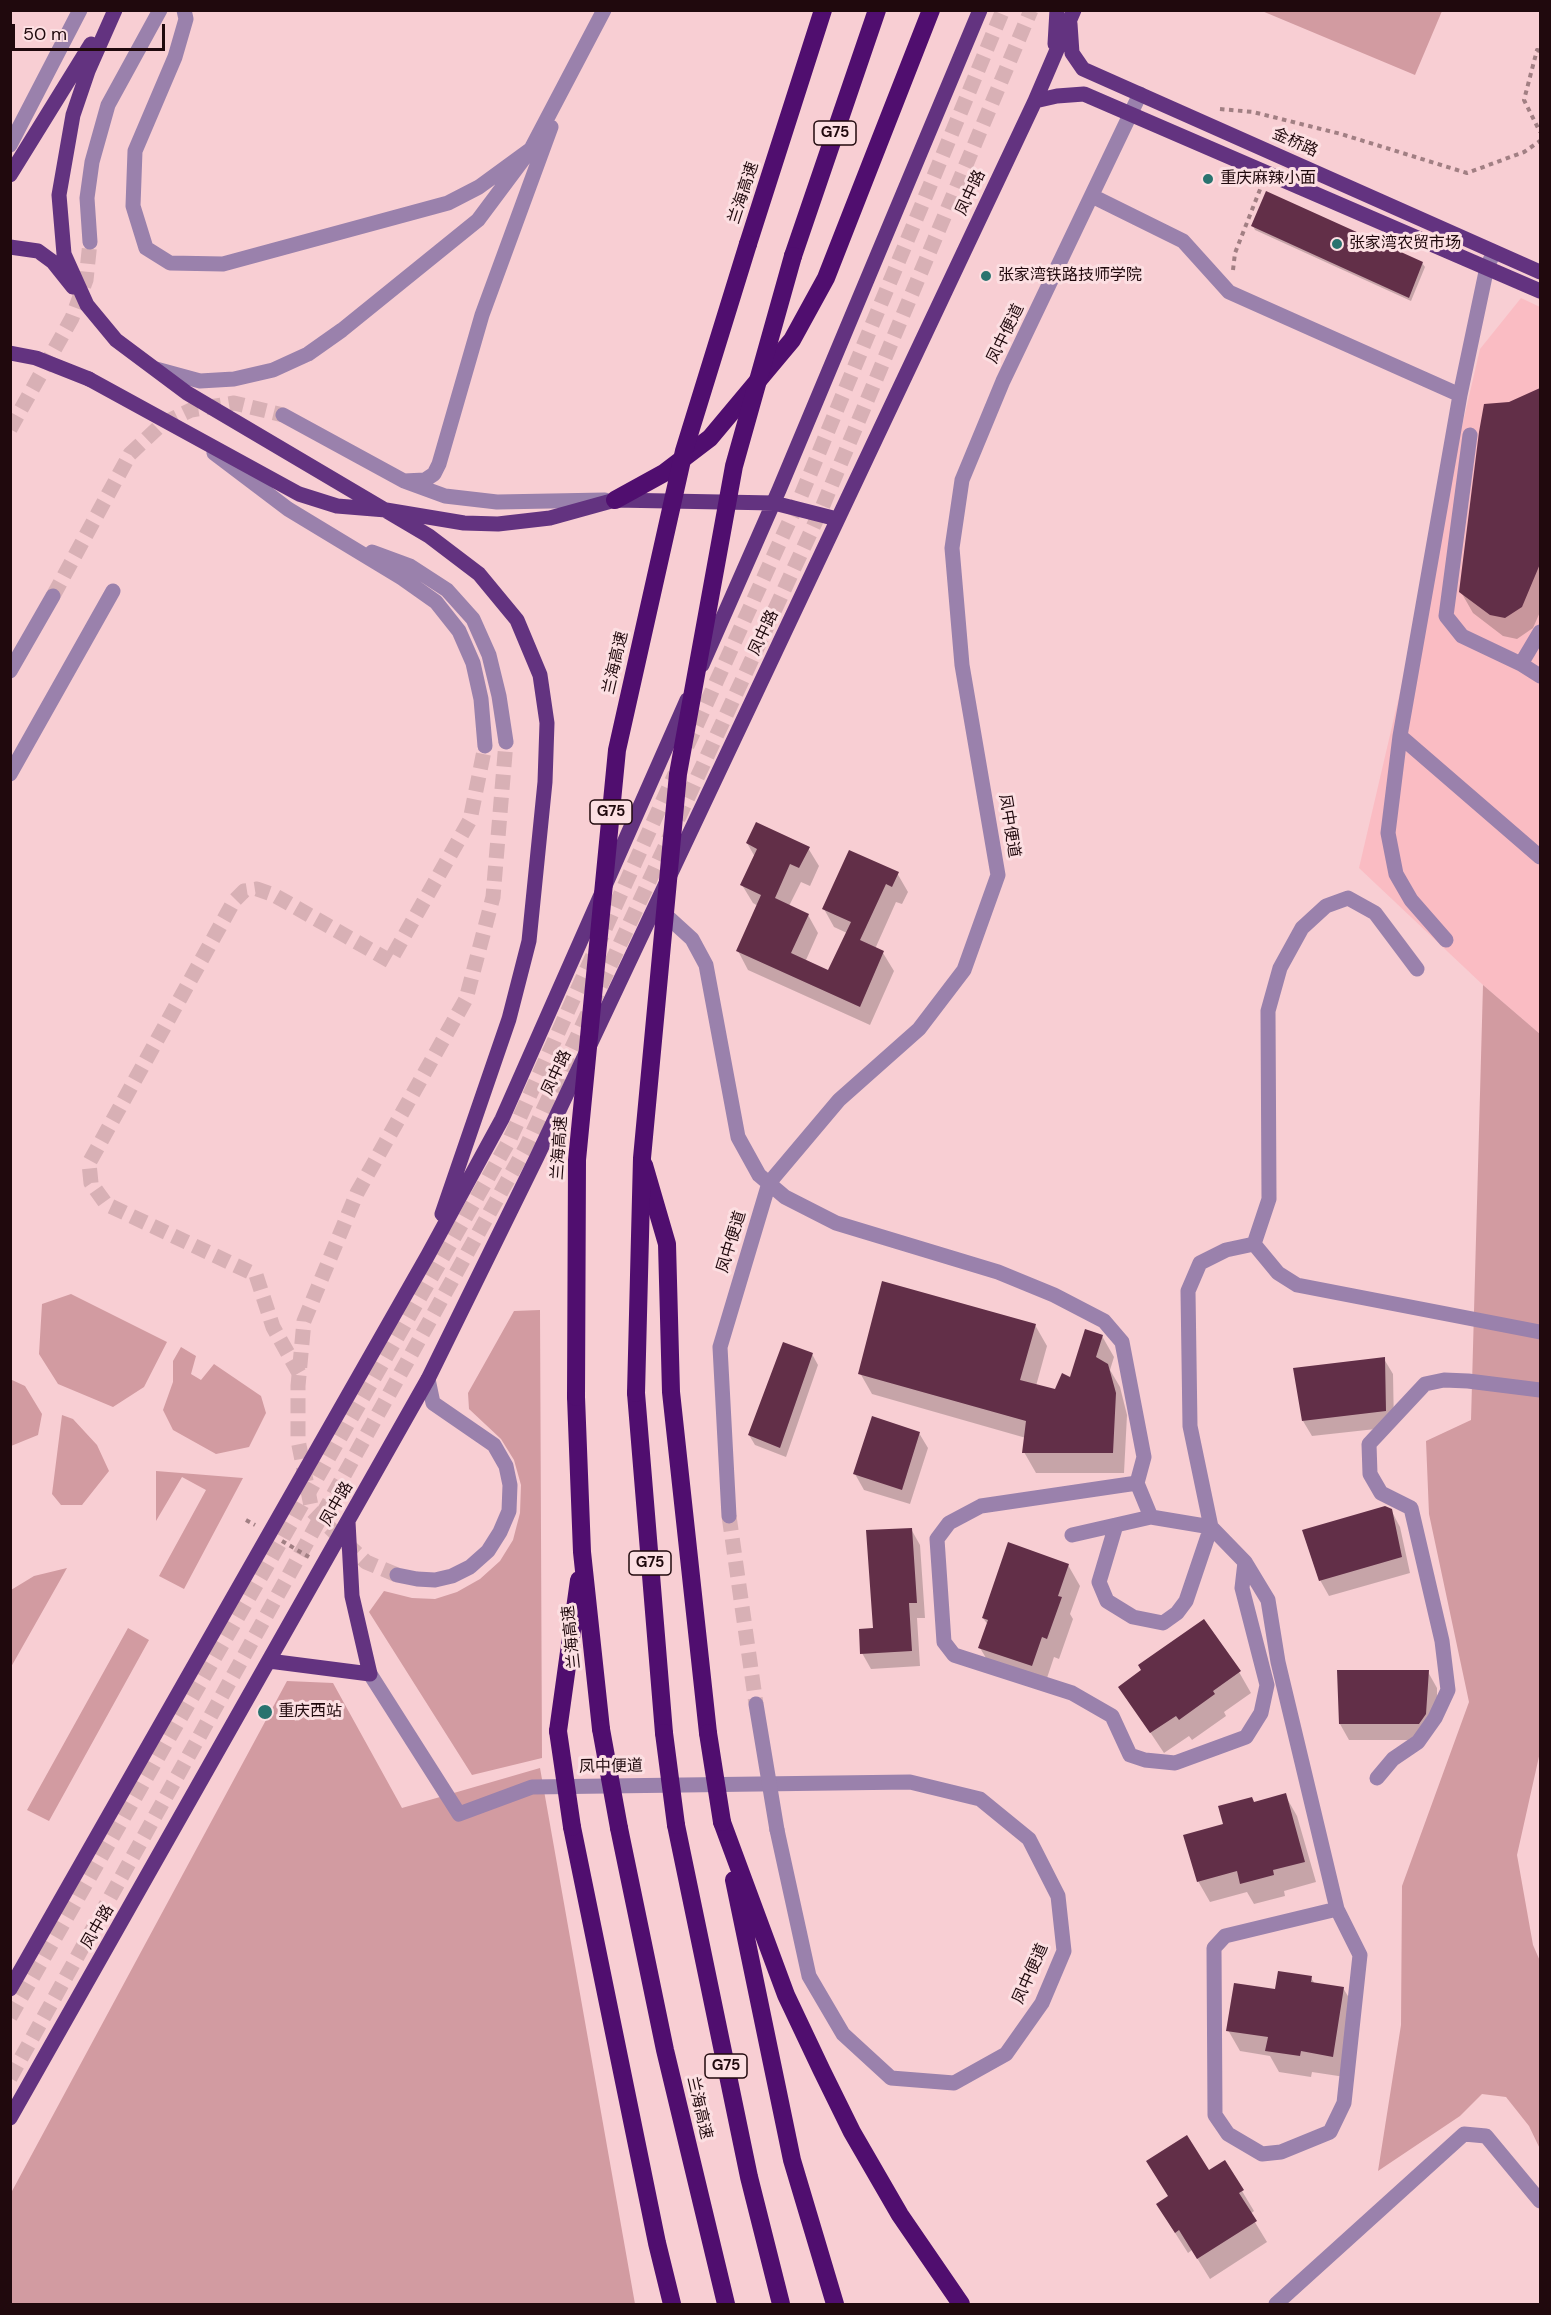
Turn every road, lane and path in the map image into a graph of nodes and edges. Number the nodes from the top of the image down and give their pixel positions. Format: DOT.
graph roads {
  1 [pos="80,10"];
  2 [pos="114,10"];
  3 [pos="160,10"];
  4 [pos="184,10"];
  5 [pos="604,10"];
  6 [pos="823,10"];
  7 [pos="877,10"];
  8 [pos="931,10"];
  9 [pos="981,10"];
  10 [pos="1057,10"];
  11 [pos="1072,15"];
  12 [pos="1540,51"];
  13 [pos="1054,56"];
  14 [pos="566,85"];
  15 [pos="1140,94"];
  16 [pos="1035,101"];
  17 [pos="1219,109"];
  18 [pos="1131,115"];
  19 [pos="1540,132"];
  20 [pos="1540,141"];
  21 [pos="10,145"];
  22 [pos="531,148"];
  23 [pos="1267,172"];
  24 [pos="10,175"];
  25 [pos="1092,196"];
  26 [pos="90,242"];
  27 [pos="10,247"];
  28 [pos="1494,252"];
  29 [pos="1487,267"];
  30 [pos="1540,272"];
  31 [pos="1540,291"];
  32 [pos="1229,292"];
  33 [pos="87,305"];
  34 [pos="10,352"];
  35 [pos="150,367"];
  36 [pos="1460,395"];
  37 [pos="283,415"];
  38 [pos="1470,435"];
  39 [pos="192,436"];
  40 [pos="404,481"];
  41 [pos="615,500"];
  42 [pos="774,503"];
  43 [pos="386,510"];
  44 [pos="837,519"];
  45 [pos="328,534"];
  46 [pos="113,591"];
  47 [pos="53,596"];
  48 [pos="1540,632"];
  49 [pos="1521,664"];
  50 [pos="10,671"];
  51 [pos="1540,676"];
  52 [pos="1400,736"];
  53 [pos="506,742"];
  54 [pos="485,746"];
  55 [pos="10,774"];
  56 [pos="1540,857"];
  57 [pos="655,906"];
  58 [pos="1446,940"];
  59 [pos="1417,969"];
  60 [pos="642,1158"];
  61 [pos="769,1183"];
  62 [pos="1254,1244"];
  63 [pos="428,1255"];
  64 [pos="1540,1332"];
  65 [pos="428,1379"];
  66 [pos="1540,1390"];
  67 [pos="1137,1483"];
  68 [pos="729,1516"];
  69 [pos="1151,1517"];
  70 [pos="246,1520"];
  71 [pos="348,1522"];
  72 [pos="1116,1525"];
  73 [pos="1211,1527"];
  74 [pos="270,1534"];
  75 [pos="1072,1535"];
  76 [pos="582,1552"];
  77 [pos="1245,1562"];
  78 [pos="323,1565"];
  79 [pos="397,1575"];
  80 [pos="269,1661"];
  81 [pos="370,1674"];
  82 [pos="756,1704"];
  83 [pos="1377,1778"];
  84 [pos="722,1822"];
  85 [pos="1337,1909"];
  86 [pos="10,1989"];
  87 [pos="10,2118"];
  88 [pos="1540,2201"];
  89 [pos="657,2243"];
  90 [pos="665,2304"];
  91 [pos="672,2304"];
  92 [pos="726,2304"];
  93 [pos="781,2304"];
  94 [pos="835,2304"];
  95 [pos="961,2304"];
  96 [pos="1276,2304"];
  1 -- 21 [label="street"];
  2 -- 24 [label="main road"];
  2 -- 33 [label="main road"];
  3 -- 26 [label="street"];
  4 -- 22 [label="street"];
  5 -- 14 [label="street"];
  6 -- 76 [label="highway, 兰海高速 / G75, bridge"];
  7 -- 60 [label="highway, G75, bridge"];
  8 -- 41 [label="highway"];
  9 -- 42 [label="main road, 凤中路"];
  10 -- 13 [label="main road"];
  11 -- 13 [label="main road, 凤中路"];
  11 -- 15 [label="main road, 金桥路"];
  12 -- 19 [label="path"];
  13 -- 16 [label="main road, 凤中路"];
  14 -- 22 [label="street"];
  14 -- 40 [label="street"];
  15 -- 18 [label="street, 凤中便道"];
  15 -- 28 [label="main road, 金桥路"];
  16 -- 18 [label="main road"];
  16 -- 44 [label="main road, 凤中路"];
  17 -- 20 [label="path"];
  18 -- 23 [label="main road"];
  18 -- 25 [label="street, 凤中便道"];
  22 -- 35 [label="street"];
  23 -- 29 [label="main road"];
  23 -- 32 [label="path"];
  25 -- 32 [label="street"];
  25 -- 61 [label="street, 凤中便道"];
  27 -- 33 [label="main road"];
  28 -- 29 [label="street"];
  28 -- 30 [label="main road, 金桥路"];
  29 -- 31 [label="main road"];
  29 -- 36 [label="street"];
  32 -- 36 [label="street"];
  33 -- 35 [label="main road"];
  34 -- 39 [label="main road, bridge"];
  35 -- 43 [label="main road"];
  36 -- 52 [label="street"];
  37 -- 40 [label="street"];
  38 -- 49 [label="street"];
  39 -- 43 [label="main road"];
  39 -- 45 [label="street"];
  40 -- 41 [label="street"];
  41 -- 42 [label="main road"];
  41 -- 43 [label="main road"];
  42 -- 44 [label="main road"];
  42 -- 63 [label="main road, 凤中路"];
  43 -- 63 [label="main road"];
  44 -- 57 [label="main road, 凤中路"];
  45 -- 53 [label="street"];
  45 -- 54 [label="street"];
  46 -- 55 [label="street"];
  47 -- 50 [label="street"];
  48 -- 49 [label="street"];
  49 -- 51 [label="street"];
  52 -- 56 [label="street"];
  52 -- 58 [label="street"];
  57 -- 61 [label="street"];
  57 -- 65 [label="main road, 凤中路"];
  59 -- 62 [label="street"];
  60 -- 84 [label="highway, bridge"];
  60 -- 93 [label="highway, G75, bridge"];
  61 -- 67 [label="street"];
  61 -- 68 [label="street, 凤中便道"];
  62 -- 64 [label="street"];
  62 -- 73 [label="street"];
  63 -- 74 [label="main road, 凤中路"];
  65 -- 71 [label="main road, 凤中路"];
  65 -- 79 [label="street"];
  66 -- 83 [label="street"];
  67 -- 69 [label="street"];
  67 -- 77 [label="street"];
  69 -- 72 [label="street"];
  69 -- 73 [label="street"];
  70 -- 74 [label="path"];
  71 -- 78 [label="main road, 凤中路"];
  71 -- 81 [label="main road"];
  72 -- 73 [label="street"];
  72 -- 75 [label="street"];
  73 -- 77 [label="street"];
  74 -- 78 [label="path"];
  74 -- 86 [label="main road, 凤中路"];
  76 -- 89 [label="highway, bridge"];
  76 -- 92 [label="highway, 兰海高速 / G75, bridge"];
  77 -- 85 [label="street"];
  78 -- 80 [label="main road, 凤中路"];
  80 -- 81 [label="main road"];
  80 -- 87 [label="main road, 凤中路"];
  81 -- 82 [label="street, 凤中便道, bridge"];
  84 -- 94 [label="highway"];
  84 -- 95 [label="highway"];
  85 -- 85 [label="street"];
  88 -- 96 [label="street"];
  89 -- 90 [label="highway"];
  89 -- 91 [label="highway"];
}
